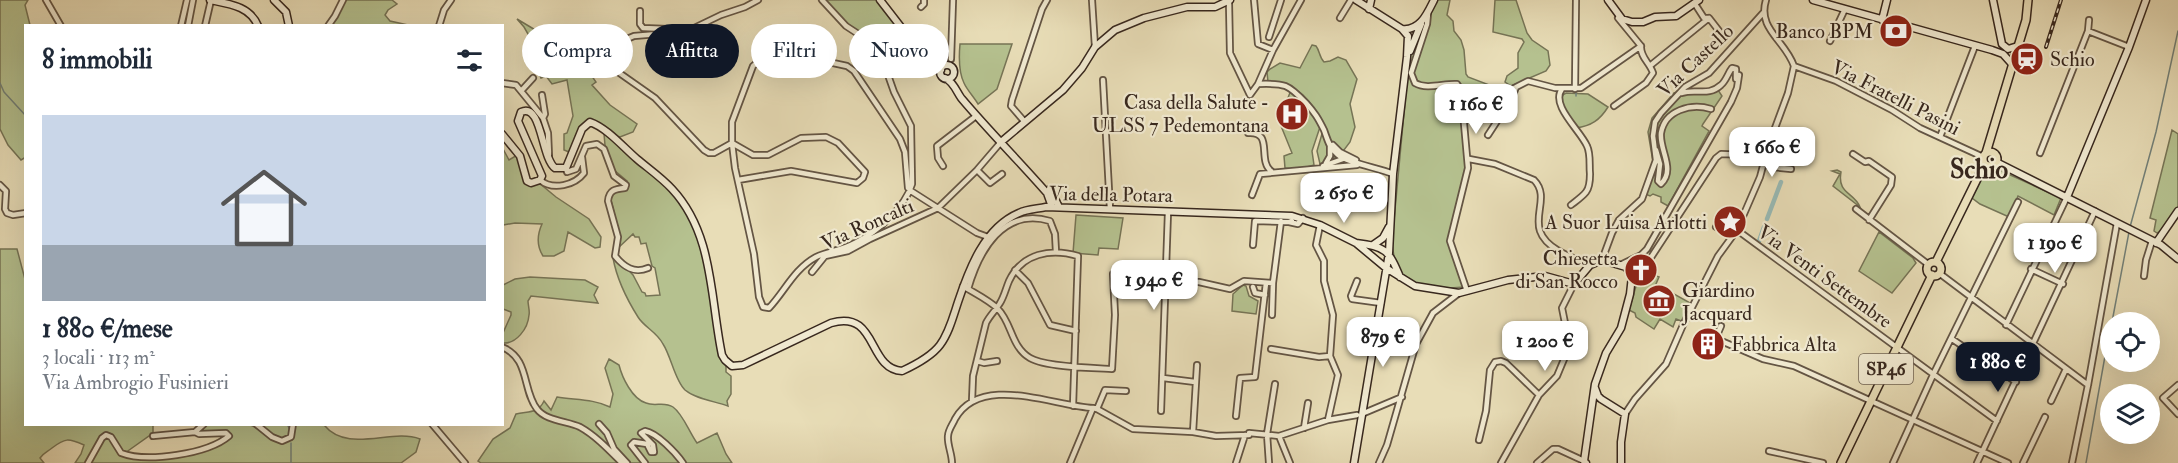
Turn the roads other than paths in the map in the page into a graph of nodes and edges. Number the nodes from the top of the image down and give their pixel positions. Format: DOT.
graph roads {
  1 [pos="46,0"];
  2 [pos="187,0"];
  3 [pos="193,0"];
  4 [pos="211,0"];
  5 [pos="274,0"];
  6 [pos="343,0"];
  7 [pos="451,0"];
  8 [pos="758,0"];
  9 [pos="822,0"];
  10 [pos="880,0"];
  11 [pos="924,0"];
  12 [pos="953,0"];
  13 [pos="1047,0"];
  14 [pos="1092,0"];
  15 [pos="1228,0"];
  16 [pos="1254,0"];
  17 [pos="1281,0"];
  18 [pos="1300,0"];
  19 [pos="1351,0"];
  20 [pos="1356,0"];
  21 [pos="1371,0"];
  22 [pos="1434,0"];
  23 [pos="1576,0"];
  24 [pos="1608,0"];
  25 [pos="1766,0"];
  26 [pos="1813,0"];
  27 [pos="1887,0"];
  28 [pos="1993,0"];
  29 [pos="2146,0"];
  30 [pos="1697,2"];
  31 [pos="2027,3"];
  32 [pos="1186,4"];
  33 [pos="921,7"];
  34 [pos="1369,9"];
  35 [pos="1845,9"];
  36 [pos="1428,11"];
  37 [pos="640,12"];
  38 [pos="1763,13"];
  39 [pos="1619,15"];
  40 [pos="1340,18"];
  41 [pos="1709,18"];
  42 [pos="1882,20"];
  43 [pos="2089,20"];
  44 [pos="1423,21"];
  45 [pos="60,24"];
  46 [pos="181,24"];
  47 [pos="188,24"];
  48 [pos="207,24"];
  49 [pos="257,24"];
  50 [pos="289,24"];
  51 [pos="329,24"];
  52 [pos="440,24"];
  53 [pos="705,24"];
  54 [pos="899,24"];
  55 [pos="645,28"];
  56 [pos="1402,29"];
  57 [pos="2088,31"];
  58 [pos="645,35"];
  59 [pos="1723,36"];
  60 [pos="1269,37"];
  61 [pos="949,38"];
  62 [pos="1830,41"];
  63 [pos="2002,44"];
  64 [pos="1641,46"];
  65 [pos="1975,46"];
  66 [pos="2018,46"];
  67 [pos="1095,47"];
  68 [pos="2129,48"];
  69 [pos="1272,50"];
  70 [pos="1992,50"];
  71 [pos="1407,57"];
  72 [pos="2012,64"];
  73 [pos="1651,65"];
  74 [pos="1794,66"];
  75 [pos="949,74"];
  76 [pos="1739,75"];
  77 [pos="533,78"];
  78 [pos="945,78"];
  79 [pos="1103,80"];
  80 [pos="504,83"];
  81 [pos="1258,84"];
  82 [pos="1516,87"];
  83 [pos="955,89"];
  84 [pos="1562,89"];
  85 [pos="1575,89"];
  86 [pos="522,90"];
  87 [pos="1735,92"];
  88 [pos="1680,94"];
  89 [pos="542,95"];
  90 [pos="1614,106"];
  91 [pos="1711,109"];
  92 [pos="1463,111"];
  93 [pos="543,118"];
  94 [pos="978,118"];
  95 [pos="1024,121"];
  96 [pos="1248,133"];
  97 [pos="1488,135"];
  98 [pos="504,136"];
  99 [pos="1326,136"];
  100 [pos="1940,137"];
  101 [pos="1002,141"];
  102 [pos="732,143"];
  103 [pos="1329,144"];
  104 [pos="1654,148"];
  105 [pos="2040,153"];
  106 [pos="582,154"];
  107 [pos="1853,154"];
  108 [pos="1989,158"];
  109 [pos="1345,159"];
  110 [pos="1468,159"];
  111 [pos="1395,162"];
  112 [pos="1765,162"];
  113 [pos="1365,164"];
  114 [pos="1324,165"];
  115 [pos="943,166"];
  116 [pos="555,168"];
  117 [pos="566,168"];
  118 [pos="1317,168"];
  119 [pos="1377,168"];
  120 [pos="1791,169"];
  121 [pos="977,170"];
  122 [pos="1273,173"];
  123 [pos="1002,174"];
  124 [pos="1393,174"];
  125 [pos="540,180"];
  126 [pos="738,180"];
  127 [pos="0,185"];
  128 [pos="910,190"];
  129 [pos="1252,195"];
  130 [pos="2067,197"];
  131 [pos="2019,202"];
  132 [pos="1053,205"];
  133 [pos="1571,205"];
  134 [pos="938,208"];
  135 [pos="1110,209"];
  136 [pos="1856,209"];
  137 [pos="2095,211"];
  138 [pos="2178,211"];
  139 [pos="1168,212"];
  140 [pos="24,213"];
  141 [pos="1295,217"];
  142 [pos="1303,218"];
  143 [pos="1869,220"];
  144 [pos="1281,221"];
  145 [pos="1289,222"];
  146 [pos="1391,223"];
  147 [pos="2119,224"];
  148 [pos="1320,225"];
  149 [pos="1716,227"];
  150 [pos="1737,230"];
  151 [pos="1733,235"];
  152 [pos="988,237"];
  153 [pos="1390,240"];
  154 [pos="2154,242"];
  155 [pos="1356,243"];
  156 [pos="1253,245"];
  157 [pos="1373,245"];
  158 [pos="1056,252"];
  159 [pos="1388,255"];
  160 [pos="1373,257"];
  161 [pos="2178,259"];
  162 [pos="1602,260"];
  163 [pos="1932,263"];
  164 [pos="1590,265"];
  165 [pos="1395,266"];
  166 [pos="1623,266"];
  167 [pos="648,268"];
  168 [pos="1386,268"];
  169 [pos="2031,269"];
  170 [pos="1015,270"];
  171 [pos="812,272"];
  172 [pos="1113,274"];
  173 [pos="1935,274"];
  174 [pos="1138,275"];
  175 [pos="2144,276"];
  176 [pos="1401,278"];
  177 [pos="1357,281"];
  178 [pos="1166,282"];
  179 [pos="1266,283"];
  180 [pos="1274,283"];
  181 [pos="1574,284"];
  182 [pos="2063,284"];
  183 [pos="966,287"];
  184 [pos="1253,287"];
  185 [pos="1467,291"];
  186 [pos="1459,293"];
  187 [pos="1265,296"];
  188 [pos="1970,299"];
  189 [pos="1381,303"];
  190 [pos="996,308"];
  191 [pos="1272,315"];
  192 [pos="2006,325"];
  193 [pos="1721,326"];
  194 [pos="1076,330"];
  195 [pos="1952,339"];
  196 [pos="2033,345"];
  197 [pos="1896,347"];
  198 [pos="504,348"];
  199 [pos="1271,350"];
  200 [pos="1330,356"];
  201 [pos="978,361"];
  202 [pos="997,361"];
  203 [pos="1075,366"];
  204 [pos="1197,366"];
  205 [pos="2066,369"];
  206 [pos="1933,375"];
  207 [pos="1162,378"];
  208 [pos="1195,382"];
  209 [pos="2016,382"];
  210 [pos="1275,384"];
  211 [pos="1595,384"];
  212 [pos="2178,385"];
  213 [pos="2088,386"];
  214 [pos="1126,391"];
  215 [pos="1539,394"];
  216 [pos="1402,397"];
  217 [pos="1601,399"];
  218 [pos="972,401"];
  219 [pos="1871,401"];
  220 [pos="2051,401"];
  221 [pos="1308,403"];
  222 [pos="1591,404"];
  223 [pos="1073,406"];
  224 [pos="1095,408"];
  225 [pos="1161,411"];
  226 [pos="1361,414"];
  227 [pos="1625,414"];
  228 [pos="2178,414"];
  229 [pos="1236,416"];
  230 [pos="2045,417"];
  231 [pos="1328,420"];
  232 [pos="1912,420"];
  233 [pos="1997,421"];
  234 [pos="599,424"];
  235 [pos="202,426"];
  236 [pos="258,426"];
  237 [pos="293,426"];
  238 [pos="434,426"];
  239 [pos="1304,428"];
  240 [pos="195,432"];
  241 [pos="1193,432"];
  242 [pos="1267,434"];
  243 [pos="1245,435"];
  244 [pos="153,436"];
  245 [pos="1279,436"];
  246 [pos="1479,440"];
  247 [pos="1769,451"];
  248 [pos="1983,452"];
  249 [pos="1569,455"];
  250 [pos="1585,462"];
  251 [pos="88,463"];
  252 [pos="465,463"];
  253 [pos="622,463"];
  254 [pos="627,463"];
  255 [pos="645,463"];
  256 [pos="683,463"];
  257 [pos="952,463"];
  258 [pos="1070,463"];
  259 [pos="1236,463"];
  260 [pos="1269,463"];
  261 [pos="1290,463"];
  262 [pos="1354,463"];
  263 [pos="1379,463"];
  264 [pos="1501,463"];
  265 [pos="1537,463"];
  266 [pos="1565,463"];
  267 [pos="1621,463"];
  268 [pos="1823,463"];
  269 [pos="1841,463"];
  270 [pos="1893,463"];
  271 [pos="1977,463"];
  272 [pos="2008,463"];
  273 [pos="2023,463"];
  274 [pos="2072,463"];
  1 -- 45 [label="street"];
  2 -- 46 [label="street"];
  3 -- 47 [label="street"];
  4 -- 48 [label="street"];
  4 -- 49 [label="street"];
  5 -- 50 [label="street"];
  6 -- 51 [label="street"];
  7 -- 52 [label="street"];
  8 -- 53 [label="street"];
  9 -- 128 [label="street"];
  10 -- 54 [label="street"];
  11 -- 33 [label="street"];
  12 -- 61 [label="street"];
  13 -- 95 [label="street"];
  14 -- 67 [label="street"];
  15 -- 32 [label="street"];
  15 -- 81 [label="street"];
  16 -- 69 [label="street"];
  17 -- 60 [label="street"];
  18 -- 69 [label="street"];
  19 -- 40 [label="street"];
  20 -- 34 [label="street"];
  21 -- 34 [label="street"];
  22 -- 36 [label="street"];
  23 -- 85 [label="street"];
  24 -- 39 [label="street"];
  25 -- 38 [label="street"];
  26 -- 35 [label="street"];
  27 -- 42 [label="street"];
  28 -- 63 [label="street"];
  29 -- 68 [label="street"];
  30 -- 39 [label="street"];
  30 -- 41 [label="street"];
  31 -- 66 [label="main road"];
  32 -- 67 [label="street"];
  34 -- 56 [label="street"];
  35 -- 42 [label="street"];
  35 -- 62 [label="street"];
  36 -- 44 [label="street"];
  36 -- 92 [label="street"];
  37 -- 55 [label="street"];
  38 -- 74 [label="street"];
  38 -- 88 [label="street, Via Castello"];
  39 -- 64 [label="street"];
  41 -- 59 [label="street"];
  41 -- 73 [label="street"];
  42 -- 65 [label="street"];
  43 -- 57 [label="street"];
  44 -- 56 [label="street"];
  44 -- 71 [label="street"];
  56 -- 71 [label="street"];
  57 -- 68 [label="street"];
  57 -- 105 [label="street"];
  58 -- 102 [label="street"];
  63 -- 66 [label="street"];
  63 -- 70 [label="street"];
  64 -- 73 [label="street"];
  64 -- 85 [label="street"];
  65 -- 70 [label="street"];
  65 -- 100 [label="street"];
  66 -- 72 [label="main road"];
  67 -- 95 [label="street"];
  68 -- 130 [label="street"];
  69 -- 81 [label="street"];
  70 -- 72 [label="street"];
  71 -- 111 [label="street"];
  72 -- 108 [label="main road"];
  73 -- 90 [label="street"];
  74 -- 100 [label="street, Via Fratelli Pasini"];
  74 -- 112 [label="street"];
  75 -- 83 [label="street"];
  76 -- 87 [label="street"];
  77 -- 86 [label="street"];
  78 -- 83 [label="street"];
  79 -- 135 [label="street"];
  80 -- 86 [label="street"];
  81 -- 99 [label="street"];
  82 -- 84 [label="street"];
  82 -- 92 [label="street"];
  82 -- 97 [label="street"];
  83 -- 94 [label="street"];
  84 -- 85 [label="street"];
  84 -- 133 [label="street"];
  86 -- 93 [label="street"];
  87 -- 88 [label="street"];
  87 -- 166 [label="street"];
  88 -- 104 [label="street, Via Castello"];
  89 -- 93 [label="street"];
  91 -- 104 [label="street"];
  92 -- 110 [label="street"];
  93 -- 116 [label="street"];
  94 -- 101 [label="street"];
  94 -- 115 [label="street"];
  95 -- 101 [label="street"];
  96 -- 122 [label="street"];
  98 -- 125 [label="street"];
  99 -- 103 [label="street"];
  99 -- 113 [label="street"];
  100 -- 108 [label="street, Via Fratelli Pasini"];
  101 -- 121 [label="street, Via Roncalti"];
  101 -- 132 [label="street"];
  102 -- 126 [label="street"];
  102 -- 126 [label="street"];
  102 -- 128 [label="street"];
  103 -- 109 [label="street"];
  103 -- 114 [label="street"];
  104 -- 162 [label="street, Via Castello"];
  106 -- 117 [label="street"];
  106 -- 125 [label="street"];
  106 -- 167 [label="street"];
  107 -- 143 [label="street"];
  108 -- 130 [label="street"];
  108 -- 163 [label="main road"];
  109 -- 113 [label="street"];
  109 -- 114 [label="street"];
  110 -- 164 [label="street"];
  110 -- 185 [label="street"];
  111 -- 119 [label="street"];
  111 -- 124 [label="street"];
  112 -- 120 [label="street"];
  112 -- 150 [label="street"];
  112 -- 166 [label="street"];
  113 -- 118 [label="street"];
  113 -- 119 [label="street"];
  114 -- 118 [label="street"];
  116 -- 117 [label="street"];
  116 -- 125 [label="street"];
  117 -- 183 [label="street, Via della Potara"];
  118 -- 122 [label="street"];
  119 -- 124 [label="street"];
  121 -- 123 [label="street"];
  121 -- 134 [label="street, Via Roncalti"];
  122 -- 129 [label="street"];
  124 -- 146 [label="street"];
  126 -- 128 [label="street"];
  127 -- 140 [label="street"];
  128 -- 134 [label="street"];
  130 -- 137 [label="street"];
  130 -- 169 [label="street"];
  131 -- 188 [label="street"];
  132 -- 135 [label="street, Via della Potara"];
  132 -- 152 [label="street, Via della Potara"];
  134 -- 152 [label="street"];
  134 -- 171 [label="street, Via Roncalti"];
  135 -- 139 [label="street, Via della Potara"];
  136 -- 143 [label="street"];
  137 -- 147 [label="street"];
  137 -- 182 [label="street"];
  138 -- 154 [label="street"];
  139 -- 141 [label="street, Via della Potara"];
  139 -- 178 [label="street"];
  141 -- 142 [label="street, Via della Potara"];
  141 -- 145 [label="street"];
  142 -- 145 [label="street"];
  142 -- 148 [label="street, Via della Potara"];
  143 -- 163 [label="street"];
  144 -- 145 [label="street"];
  144 -- 156 [label="street"];
  144 -- 180 [label="street"];
  146 -- 153 [label="street"];
  146 -- 157 [label="street"];
  147 -- 154 [label="street"];
  147 -- 213 [label="street"];
  148 -- 155 [label="street, Via della Potara"];
  148 -- 200 [label="street"];
  149 -- 151 [label="street"];
  150 -- 151 [label="street"];
  150 -- 197 [label="street, Via Venti Settembre"];
  151 -- 227 [label="street"];
  152 -- 183 [label="street, Via della Potara"];
  153 -- 159 [label="street"];
  153 -- 165 [label="street"];
  154 -- 161 [label="street"];
  154 -- 175 [label="street"];
  155 -- 157 [label="street, Via della Potara"];
  155 -- 160 [label="street, Via della Potara"];
  157 -- 159 [label="street, Via della Potara"];
  157 -- 160 [label="street"];
  158 -- 170 [label="street"];
  158 -- 183 [label="street"];
  158 -- 194 [label="street"];
  159 -- 160 [label="street"];
  159 -- 165 [label="street"];
  159 -- 168 [label="street"];
  160 -- 168 [label="street, Via della Potara"];
  162 -- 164 [label="street"];
  162 -- 166 [label="street"];
  163 -- 173 [label="main road"];
  163 -- 173 [label="main road"];
  164 -- 181 [label="street"];
  165 -- 176 [label="street"];
  166 -- 211 [label="street"];
  168 -- 176 [label="street, Via della Potara"];
  168 -- 189 [label="street"];
  169 -- 182 [label="street"];
  169 -- 192 [label="street"];
  170 -- 190 [label="street"];
  170 -- 194 [label="street"];
  172 -- 203 [label="street"];
  173 -- 188 [label="street"];
  173 -- 197 [label="main road, SP46"];
  174 -- 178 [label="street"];
  176 -- 186 [label="street, Via della Potara"];
  177 -- 189 [label="street"];
  178 -- 179 [label="street"];
  178 -- 207 [label="street"];
  179 -- 180 [label="street"];
  179 -- 187 [label="street"];
  180 -- 191 [label="street"];
  181 -- 185 [label="street"];
  181 -- 215 [label="street"];
  182 -- 196 [label="street"];
  183 -- 190 [label="street"];
  184 -- 187 [label="street"];
  185 -- 186 [label="street"];
  186 -- 216 [label="street"];
  187 -- 229 [label="street"];
  188 -- 192 [label="street"];
  188 -- 195 [label="street"];
  189 -- 226 [label="street"];
  190 -- 201 [label="street"];
  190 -- 203 [label="street"];
  192 -- 196 [label="street"];
  193 -- 219 [label="street"];
  194 -- 203 [label="street"];
  195 -- 206 [label="street"];
  195 -- 209 [label="street"];
  196 -- 205 [label="street"];
  196 -- 209 [label="street"];
  197 -- 206 [label="street, Via Venti Settembre"];
  197 -- 219 [label="main road, SP46"];
  198 -- 253 [label="street"];
  199 -- 200 [label="street"];
  200 -- 231 [label="street"];
  201 -- 202 [label="street"];
  201 -- 218 [label="street"];
  203 -- 223 [label="street"];
  204 -- 208 [label="street"];
  205 -- 213 [label="street"];
  205 -- 220 [label="street"];
  206 -- 232 [label="street"];
  206 -- 233 [label="street, Via Venti Settembre"];
  207 -- 208 [label="street"];
  207 -- 225 [label="street"];
  208 -- 241 [label="street"];
  209 -- 233 [label="street"];
  210 -- 242 [label="street"];
  211 -- 217 [label="street"];
  211 -- 222 [label="street"];
  212 -- 228 [label="street"];
  213 -- 274 [label="street"];
  214 -- 224 [label="street"];
  215 -- 246 [label="street"];
  215 -- 264 [label="street"];
  216 -- 226 [label="street"];
  216 -- 263 [label="street"];
  217 -- 222 [label="street"];
  217 -- 227 [label="street"];
  218 -- 223 [label="street"];
  218 -- 257 [label="street"];
  219 -- 232 [label="street"];
  219 -- 269 [label="main road, SP46"];
  221 -- 239 [label="street"];
  222 -- 250 [label="street"];
  223 -- 224 [label="street"];
  224 -- 241 [label="street"];
  224 -- 258 [label="street"];
  226 -- 231 [label="street"];
  226 -- 262 [label="street"];
  227 -- 267 [label="street"];
  230 -- 273 [label="street"];
  231 -- 239 [label="street"];
  232 -- 248 [label="street"];
  232 -- 270 [label="street"];
  233 -- 248 [label="street"];
  234 -- 254 [label="street"];
  235 -- 240 [label="street"];
  236 -- 237 [label="street"];
  238 -- 252 [label="street"];
  239 -- 245 [label="street"];
  240 -- 244 [label="street"];
  240 -- 251 [label="street"];
  241 -- 243 [label="street"];
  242 -- 243 [label="street"];
  242 -- 245 [label="street"];
  242 -- 260 [label="street"];
  243 -- 259 [label="street"];
  245 -- 261 [label="street"];
  247 -- 268 [label="street"];
  248 -- 271 [label="street"];
  248 -- 272 [label="street"];
  249 -- 250 [label="street"];
  249 -- 265 [label="street"];
  249 -- 266 [label="street"];
  255 -- 256 [label="street"];
}
